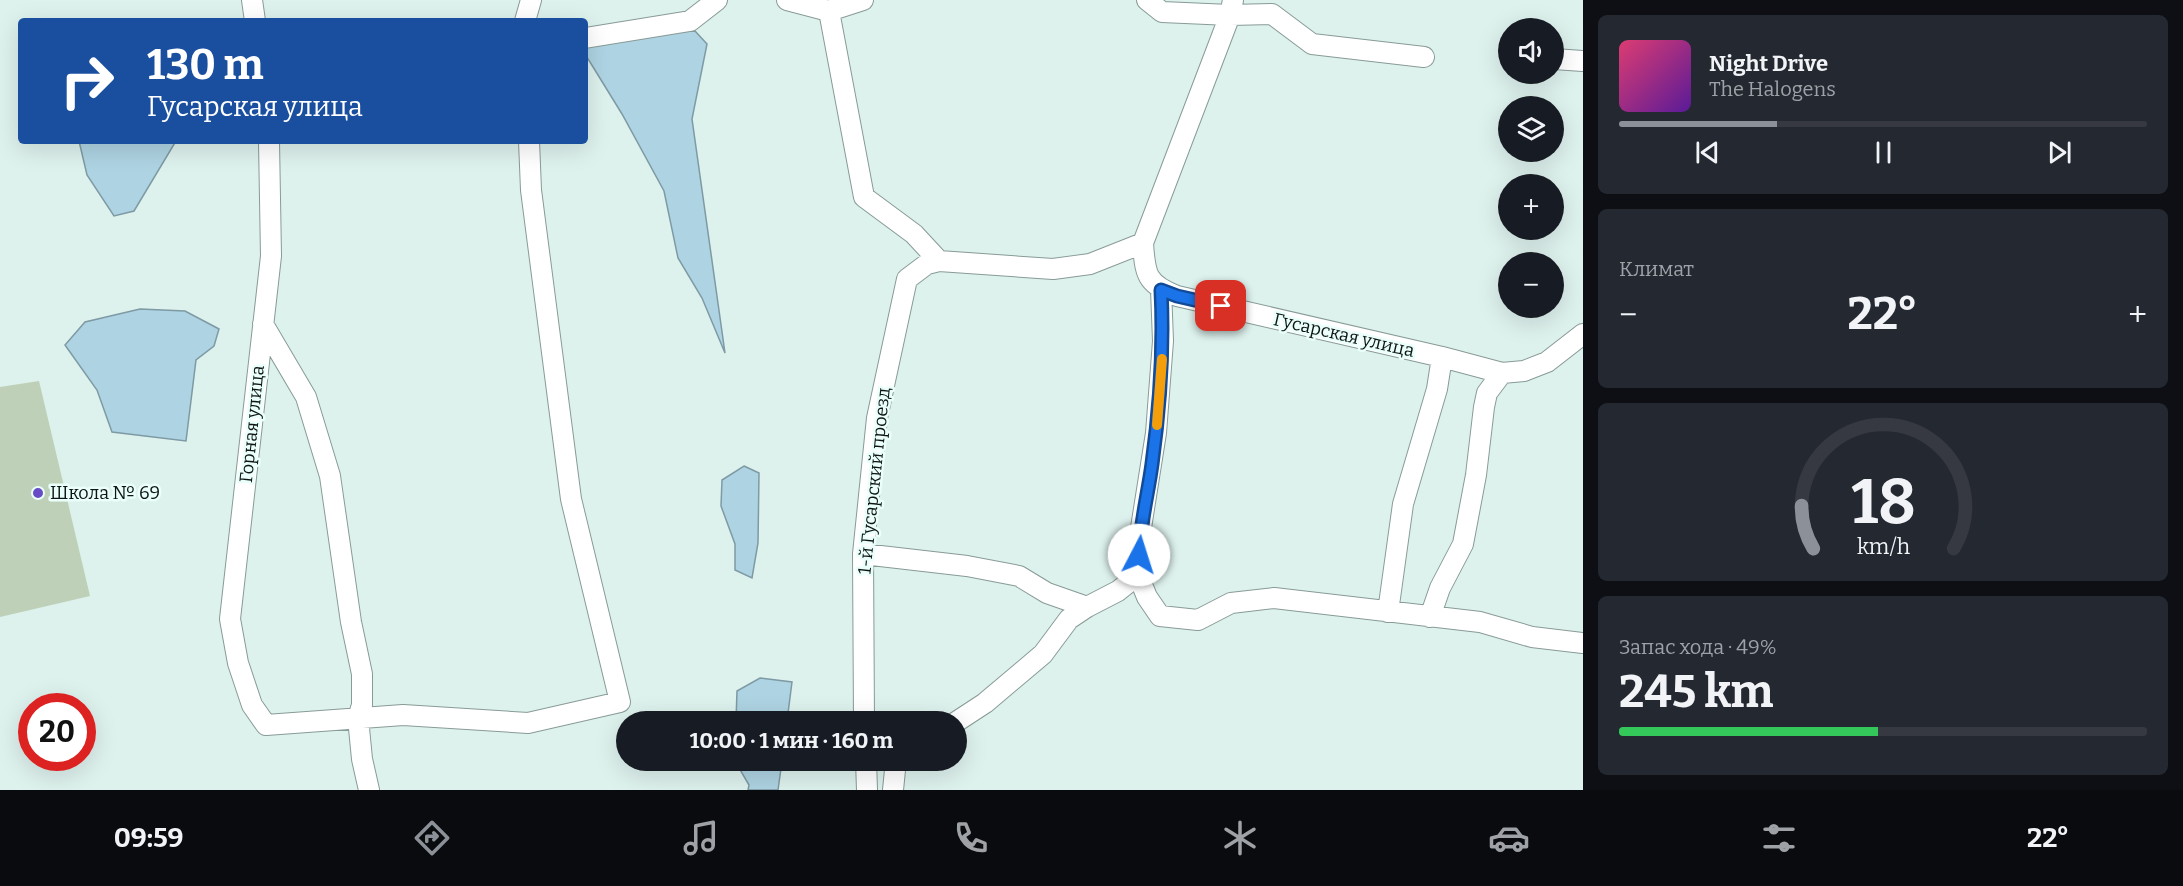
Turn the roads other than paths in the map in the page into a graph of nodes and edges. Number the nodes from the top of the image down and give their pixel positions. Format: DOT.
graph roads {
  1 [pos="252,0"];
  2 [pos="531,0"];
  3 [pos="717,0"];
  4 [pos="787,0"];
  5 [pos="862,0"];
  6 [pos="1147,0"];
  7 [pos="1232,8"];
  8 [pos="830,11"];
  9 [pos="255,18"];
  10 [pos="526,18"];
  11 [pos="588,38"];
  12 [pos="1424,57"];
  13 [pos="1564,60"];
  14 [pos="1583,61"];
  15 [pos="269,144"];
  16 [pos="529,144"];
  17 [pos="1143,243"];
  18 [pos="939,261"];
  19 [pos="1161,290"];
  20 [pos="263,324"];
  21 [pos="1582,332"];
  22 [pos="1442,357"];
  23 [pos="1502,373"];
  24 [pos="862,554"];
  25 [pos="1138,575"];
  26 [pos="1087,607"];
  27 [pos="1388,612"];
  28 [pos="1430,617"];
  29 [pos="1583,643"];
  30 [pos="864,711"];
  31 [pos="967,715"];
  32 [pos="358,718"];
  33 [pos="866,771"];
  34 [pos="895,771"];
  35 [pos="369,790"];
  36 [pos="867,790"];
  37 [pos="893,790"];
  1 -- 9 [label="street"];
  2 -- 10 [label="street"];
  3 -- 11 [label="street"];
  4 -- 8 [label="street"];
  5 -- 8 [label="street"];
  6 -- 7 [label="street"];
  7 -- 12 [label="street"];
  7 -- 17 [label="street"];
  8 -- 18 [label="street"];
  13 -- 14 [label="street"];
  15 -- 20 [label="street, Горная улица"];
  16 -- 32 [label="street"];
  17 -- 18 [label="street"];
  17 -- 19 [label="street"];
  18 -- 24 [label="street, 1-й Гусарский проезд"];
  19 -- 22 [label="street, Гусарская улица"];
  19 -- 25 [label="street"];
  20 -- 32 [label="street"];
  20 -- 32 [label="street, Горная улица"];
  21 -- 23 [label="street"];
  22 -- 23 [label="street, Гусарская улица"];
  22 -- 27 [label="street"];
  23 -- 28 [label="street"];
  24 -- 26 [label="street"];
  24 -- 30 [label="street, 1-й Гусарский проезд"];
  25 -- 26 [label="street"];
  25 -- 27 [label="street"];
  26 -- 31 [label="street"];
  27 -- 28 [label="street"];
  28 -- 29 [label="street"];
  32 -- 35 [label="street"];
  33 -- 36 [label="street"];
  34 -- 37 [label="street"];
}
